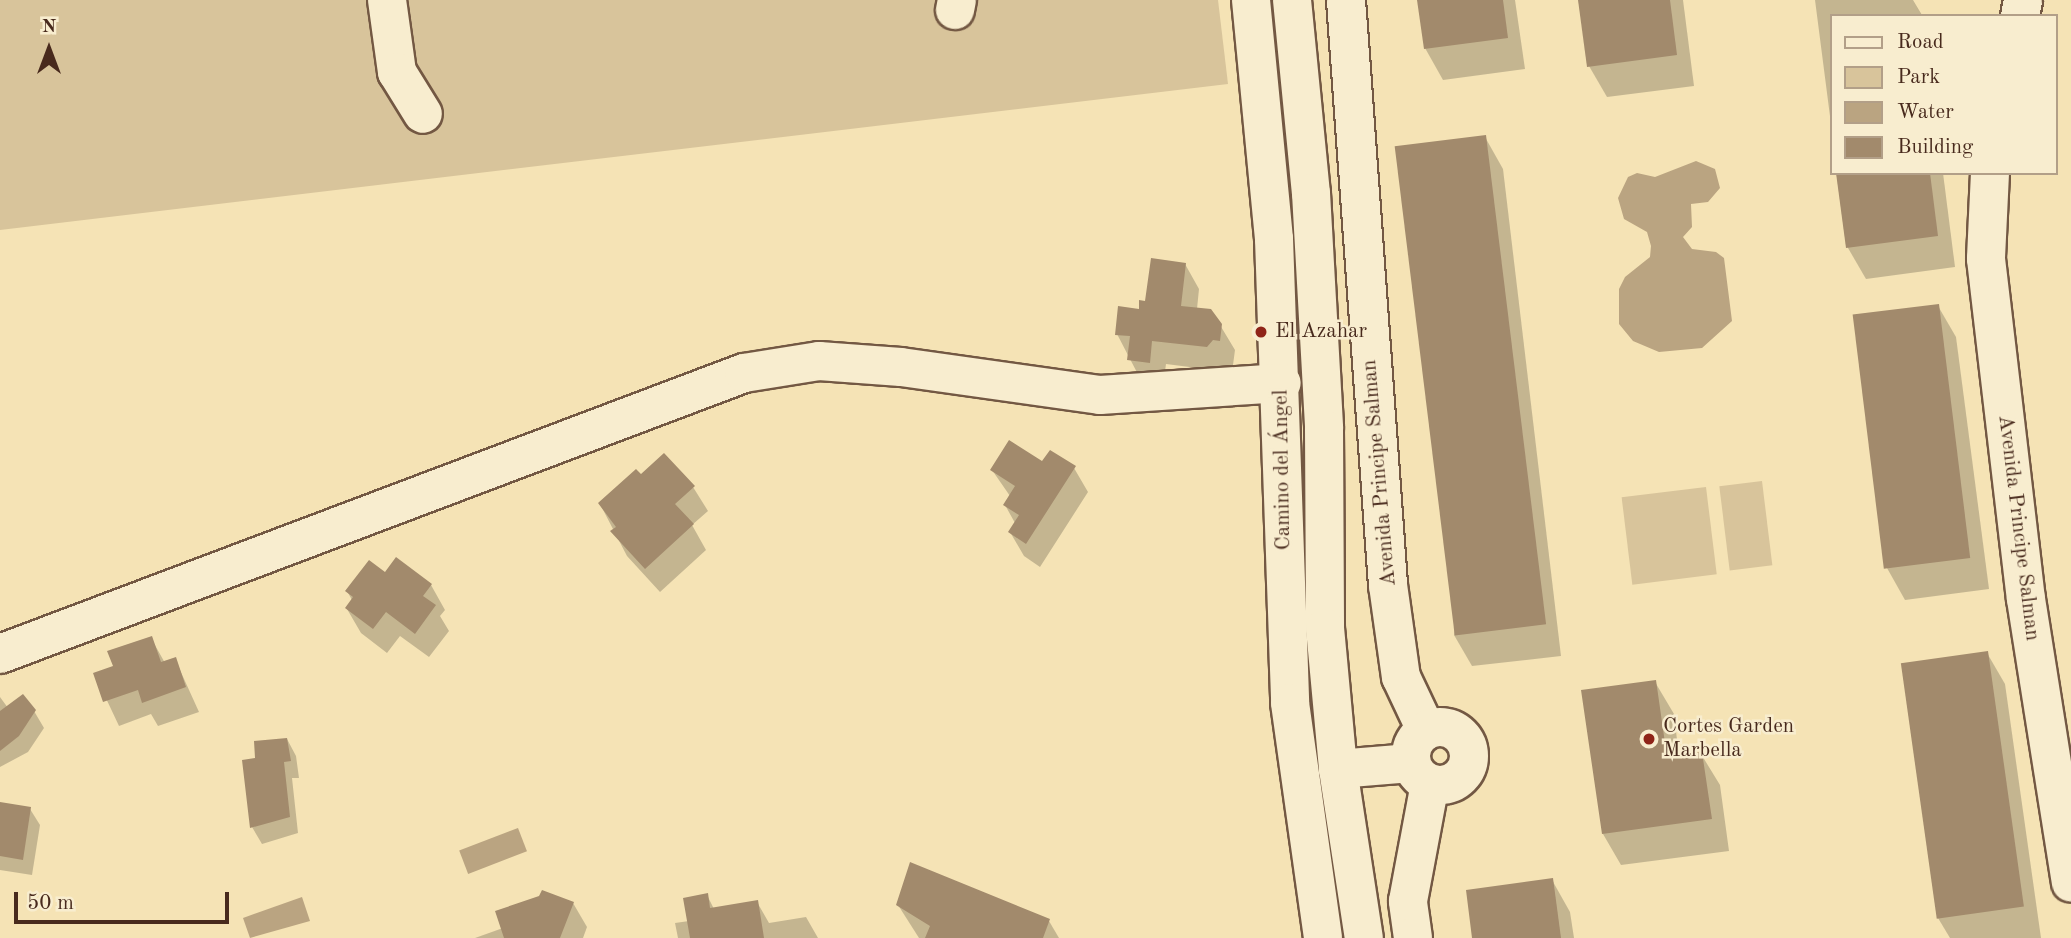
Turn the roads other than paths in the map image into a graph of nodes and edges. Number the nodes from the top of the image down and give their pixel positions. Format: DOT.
graph roads {
  1 [pos="387,0"];
  2 [pos="1251,0"];
  3 [pos="1292,0"];
  4 [pos="1346,0"];
  5 [pos="423,114"];
  6 [pos="1990,175"];
  7 [pos="1282,383"];
  8 [pos="0,653"];
  9 [pos="1423,759"];
  10 [pos="1338,769"];
  11 [pos="2071,882"];
  12 [pos="1323,938"];
  13 [pos="1364,938"];
  14 [pos="1413,938"];
  1 -- 5 [label="street"];
  2 -- 7 [label="street, Camino del Ángel"];
  3 -- 10 [label="street, Camino del Ángel"];
  4 -- 9 [label="street, Avenida Principe Salman"];
  6 -- 11 [label="street, Avenida Principe Salman"];
  7 -- 8 [label="street"];
  7 -- 12 [label="street, Camino del Ángel"];
  9 -- 10 [label="street"];
  9 -- 14 [label="street"];
  10 -- 13 [label="street, Camino del Ángel"];
}
